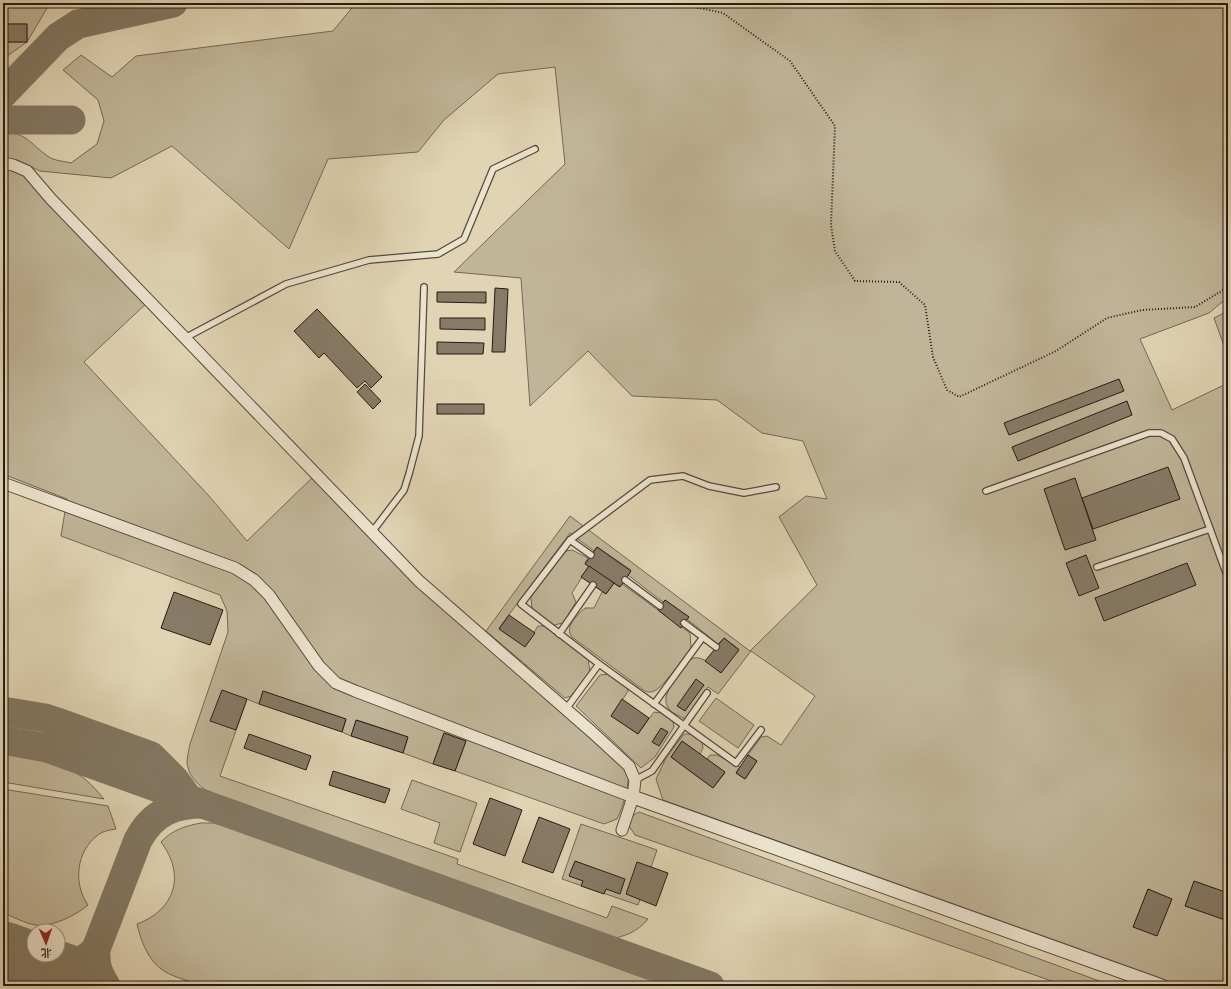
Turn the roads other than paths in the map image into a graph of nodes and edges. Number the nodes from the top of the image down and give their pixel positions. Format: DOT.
graph roads {
  1 [pos="535,149"];
  2 [pos="3,163"];
  3 [pos="424,287"];
  4 [pos="185,338"];
  5 [pos="3,483"];
  6 [pos="776,487"];
  7 [pos="986,491"];
  8 [pos="1210,529"];
  9 [pos="372,532"];
  10 [pos="570,540"];
  11 [pos="591,555"];
  12 [pos="1097,567"];
  13 [pos="1228,578"];
  14 [pos="625,580"];
  15 [pos="593,585"];
  16 [pos="660,606"];
  17 [pos="684,623"];
  18 [pos="559,634"];
  19 [pos="703,637"];
  20 [pos="716,647"];
  21 [pos="599,664"];
  22 [pos="707,692"];
  23 [pos="654,704"];
  24 [pos="566,709"];
  25 [pos="684,726"];
  26 [pos="761,730"];
  27 [pos="634,780"];
  28 [pos="633,797"];
  29 [pos="622,830"];
  30 [pos="1162,986"];
  1 -- 4 [label="lane"];
  2 -- 4 [label="street"];
  3 -- 9 [label="lane"];
  4 -- 9 [label="street"];
  5 -- 28 [label="street"];
  6 -- 10 [label="lane"];
  7 -- 8 [label="lane"];
  8 -- 12 [label="lane"];
  8 -- 13 [label="lane"];
  9 -- 24 [label="street"];
  10 -- 11 [label="lane"];
  10 -- 18 [label="lane"];
  14 -- 16 [label="lane"];
  15 -- 18 [label="lane"];
  17 -- 19 [label="lane"];
  18 -- 21 [label="lane"];
  19 -- 20 [label="lane"];
  19 -- 23 [label="lane"];
  21 -- 23 [label="lane"];
  21 -- 24 [label="lane"];
  22 -- 25 [label="lane"];
  23 -- 25 [label="lane"];
  24 -- 27 [label="street"];
  25 -- 26 [label="lane"];
  25 -- 27 [label="lane"];
  27 -- 28 [label="street"];
  28 -- 29 [label="street"];
  28 -- 30 [label="street"];
}
